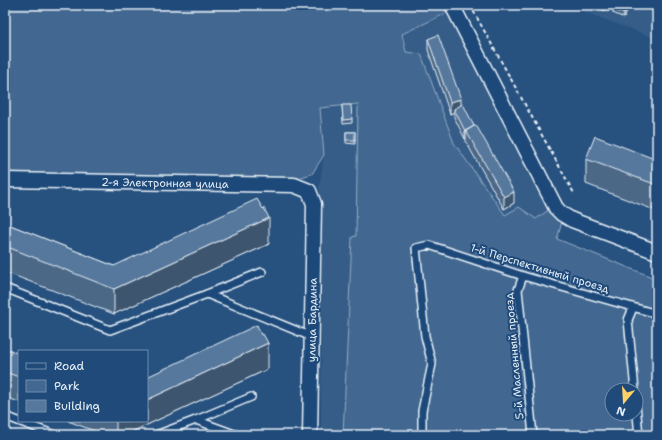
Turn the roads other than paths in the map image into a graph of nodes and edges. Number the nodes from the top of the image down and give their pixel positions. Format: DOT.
graph roads {
  1 [pos="453,6"];
  2 [pos="5,180"];
  3 [pos="314,204"];
  4 [pos="657,252"];
  5 [pos="262,272"];
  6 [pos="524,276"];
  7 [pos="5,288"];
  8 [pos="207,294"];
  9 [pos="633,308"];
  10 [pos="657,314"];
  11 [pos="312,337"];
  12 [pos="634,382"];
  13 [pos="251,397"];
  14 [pos="5,416"];
  15 [pos="196,420"];
  16 [pos="18,421"];
  17 [pos="21,422"];
  18 [pos="638,422"];
  19 [pos="55,435"];
  20 [pos="156,435"];
  21 [pos="237,435"];
  22 [pos="310,435"];
  23 [pos="422,435"];
  24 [pos="532,435"];
  25 [pos="639,435"];
  1 -- 4 [label="street"];
  2 -- 3 [label="street, 2-я Электронная улица"];
  3 -- 11 [label="street, улица Бардина"];
  5 -- 8 [label="lane"];
  6 -- 9 [label="lane, 1-й Перспективный проезд"];
  6 -- 23 [label="lane, 1-й Перспективный проезд"];
  6 -- 24 [label="lane, 5-й Масленный проезд"];
  7 -- 8 [label="lane"];
  8 -- 11 [label="lane"];
  9 -- 10 [label="lane, 1-й Перспективный проезд"];
  9 -- 12 [label="lane"];
  11 -- 22 [label="street, улица Бардина"];
  13 -- 15 [label="lane"];
  14 -- 16 [label="lane"];
  15 -- 20 [label="lane"];
  15 -- 21 [label="lane"];
  17 -- 19 [label="lane"];
  18 -- 25 [label="lane"];
}
